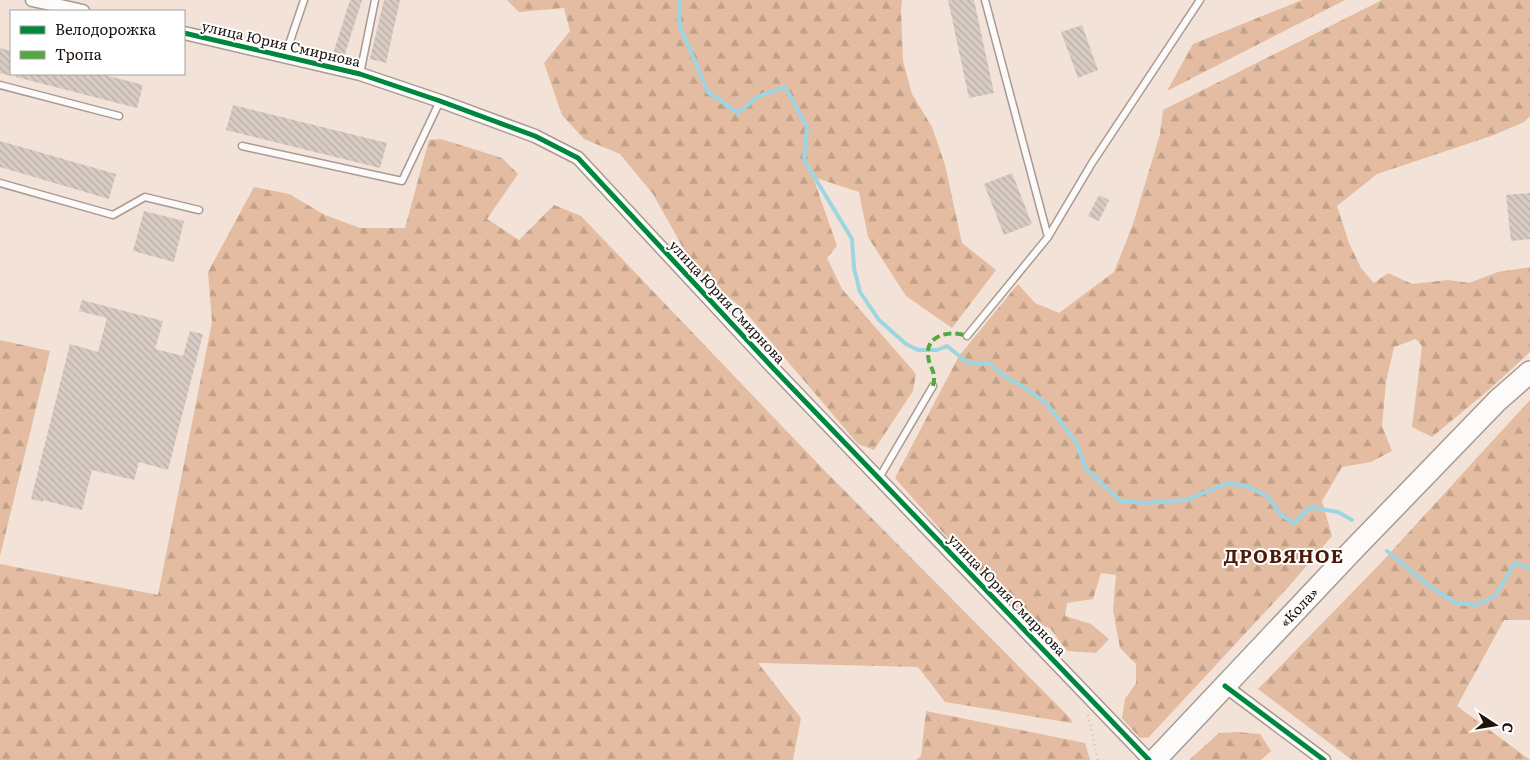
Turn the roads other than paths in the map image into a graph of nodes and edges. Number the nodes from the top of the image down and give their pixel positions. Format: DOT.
graph roads {
  1 [pos="32,0"];
  2 [pos="304,0"];
  3 [pos="375,0"];
  4 [pos="985,0"];
  5 [pos="1200,0"];
  6 [pos="78,10"];
  7 [pos="185,33"];
  8 [pos="285,56"];
  9 [pos="360,74"];
  10 [pos="0,85"];
  11 [pos="440,101"];
  12 [pos="119,116"];
  13 [pos="242,146"];
  14 [pos="0,183"];
  15 [pos="199,210"];
  16 [pos="1048,237"];
  17 [pos="967,336"];
  18 [pos="1530,372"];
  19 [pos="934,386"];
  20 [pos="879,478"];
  21 [pos="1225,686"];
  22 [pos="1149,760"];
  23 [pos="1155,760"];
  24 [pos="1324,760"];
  1 -- 6 [label="street"];
  2 -- 8 [label="lane"];
  3 -- 9 [label="lane"];
  4 -- 16 [label="lane"];
  5 -- 16 [label="lane"];
  7 -- 8 [label="street, улица Юрия Смирнова"];
  8 -- 9 [label="street, улица Юрия Смирнова"];
  9 -- 11 [label="street, улица Юрия Смирнова"];
  10 -- 12 [label="lane"];
  11 -- 13 [label="lane"];
  11 -- 20 [label="street, улица Юрия Смирнова"];
  14 -- 15 [label="lane"];
  16 -- 17 [label="lane"];
  18 -- 21 [label="highway, «Кола»"];
  19 -- 20 [label="lane"];
  20 -- 22 [label="street, улица Юрия Смирнова"];
  21 -- 23 [label="highway, «Кола»"];
  21 -- 24 [label="street"];
}
